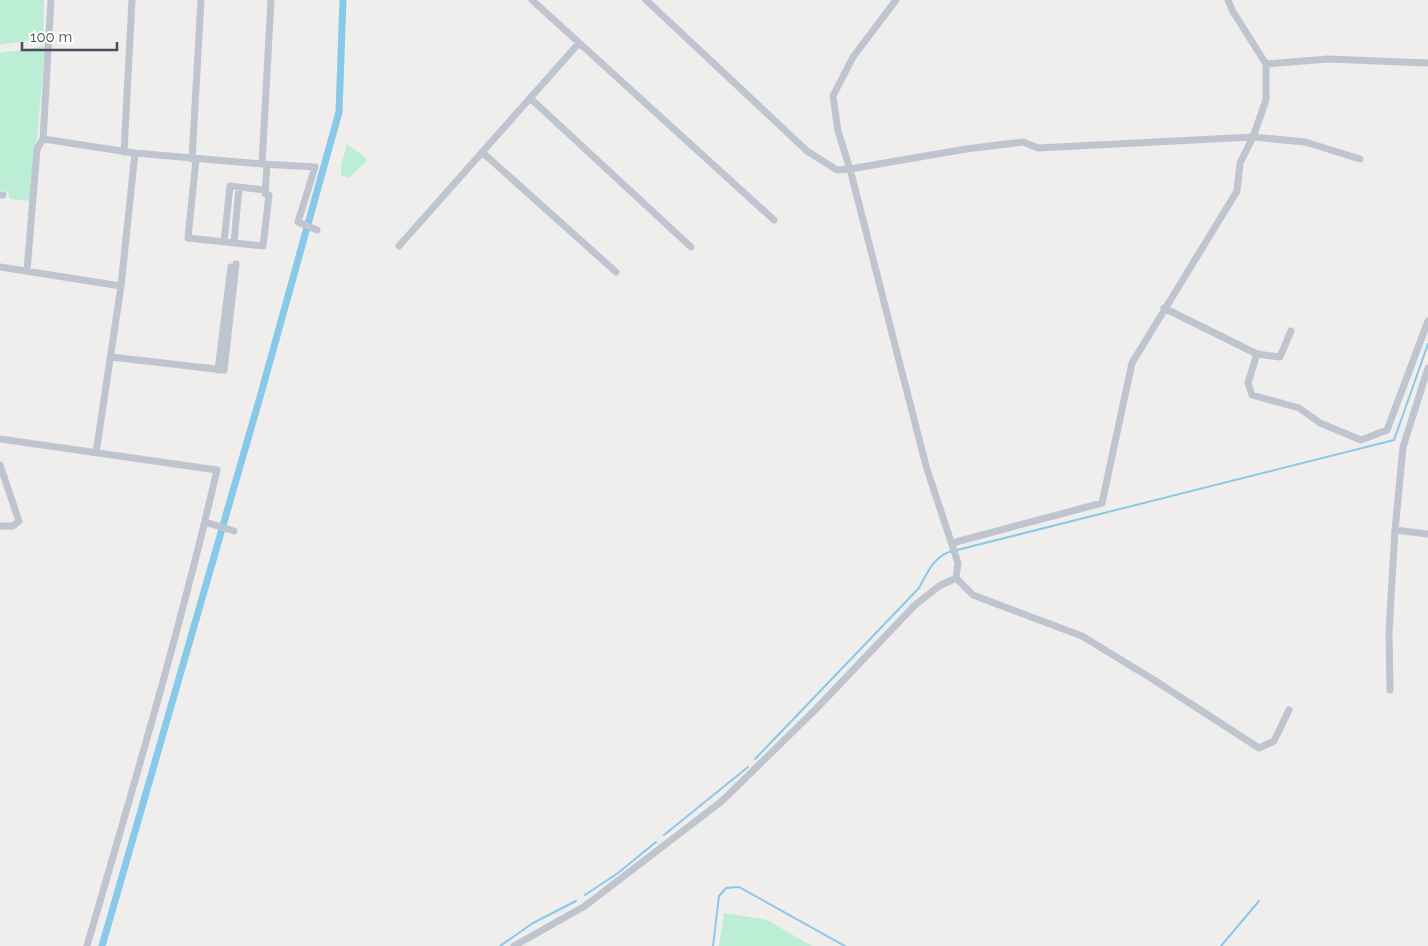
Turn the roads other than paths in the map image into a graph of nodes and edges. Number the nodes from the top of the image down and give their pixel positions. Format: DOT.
graph roads {
  1 [pos="51,0"];
  2 [pos="132,0"];
  3 [pos="201,0"];
  4 [pos="271,0"];
  5 [pos="532,0"];
  6 [pos="646,0"];
  7 [pos="896,0"];
  8 [pos="1228,0"];
  9 [pos="579,43"];
  10 [pos="1428,62"];
  11 [pos="1266,64"];
  12 [pos="530,98"];
  13 [pos="1253,137"];
  14 [pos="43,139"];
  15 [pos="124,152"];
  16 [pos="482,152"];
  17 [pos="135,153"];
  18 [pos="194,159"];
  19 [pos="1360,160"];
  20 [pos="264,165"];
  21 [pos="850,169"];
  22 [pos="239,187"];
  23 [pos="266,190"];
  24 [pos="774,220"];
  25 [pos="317,230"];
  26 [pos="224,242"];
  27 [pos="234,243"];
  28 [pos="399,246"];
  29 [pos="691,247"];
  30 [pos="233,265"];
  31 [pos="0,267"];
  32 [pos="27,271"];
  33 [pos="616,272"];
  34 [pos="121,286"];
  35 [pos="1164,308"];
  36 [pos="1428,321"];
  37 [pos="1291,331"];
  38 [pos="1257,354"];
  39 [pos="111,357"];
  40 [pos="1428,368"];
  41 [pos="0,439"];
  42 [pos="96,452"];
  43 [pos="0,465"];
  44 [pos="205,522"];
  45 [pos="0,526"];
  46 [pos="1395,530"];
  47 [pos="234,531"];
  48 [pos="1428,534"];
  49 [pos="953,548"];
  50 [pos="956,578"];
  51 [pos="1390,690"];
  52 [pos="1289,710"];
  53 [pos="88,946"];
  54 [pos="514,946"];
  1 -- 14 [label="street"];
  2 -- 15 [label="street"];
  3 -- 18 [label="street"];
  4 -- 20 [label="street"];
  5 -- 9 [label="street"];
  6 -- 21 [label="street"];
  7 -- 21 [label="street"];
  8 -- 11 [label="street"];
  9 -- 12 [label="street"];
  9 -- 24 [label="street"];
  10 -- 11 [label="street"];
  11 -- 13 [label="street"];
  12 -- 16 [label="street"];
  12 -- 29 [label="street"];
  13 -- 19 [label="street"];
  13 -- 21 [label="street"];
  13 -- 35 [label="street"];
  14 -- 15 [label="street"];
  14 -- 32 [label="street"];
  15 -- 17 [label="street"];
  16 -- 28 [label="street"];
  16 -- 33 [label="street"];
  17 -- 18 [label="street"];
  17 -- 34 [label="street"];
  18 -- 20 [label="street"];
  18 -- 26 [label="street"];
  20 -- 23 [label="street"];
  20 -- 25 [label="street"];
  21 -- 49 [label="street"];
  22 -- 23 [label="street"];
  22 -- 26 [label="street"];
  22 -- 27 [label="street"];
  23 -- 27 [label="street"];
  26 -- 27 [label="street"];
  30 -- 39 [label="street"];
  31 -- 32 [label="street"];
  32 -- 34 [label="street"];
  34 -- 39 [label="street"];
  35 -- 38 [label="street"];
  35 -- 49 [label="street"];
  36 -- 38 [label="street"];
  37 -- 38 [label="street"];
  39 -- 42 [label="street"];
  40 -- 46 [label="street"];
  41 -- 42 [label="street"];
  42 -- 44 [label="street"];
  43 -- 45 [label="street"];
  44 -- 47 [label="street"];
  44 -- 53 [label="street"];
  46 -- 48 [label="street"];
  46 -- 51 [label="street"];
  49 -- 50 [label="street"];
  50 -- 52 [label="street"];
  50 -- 54 [label="street"];
}
